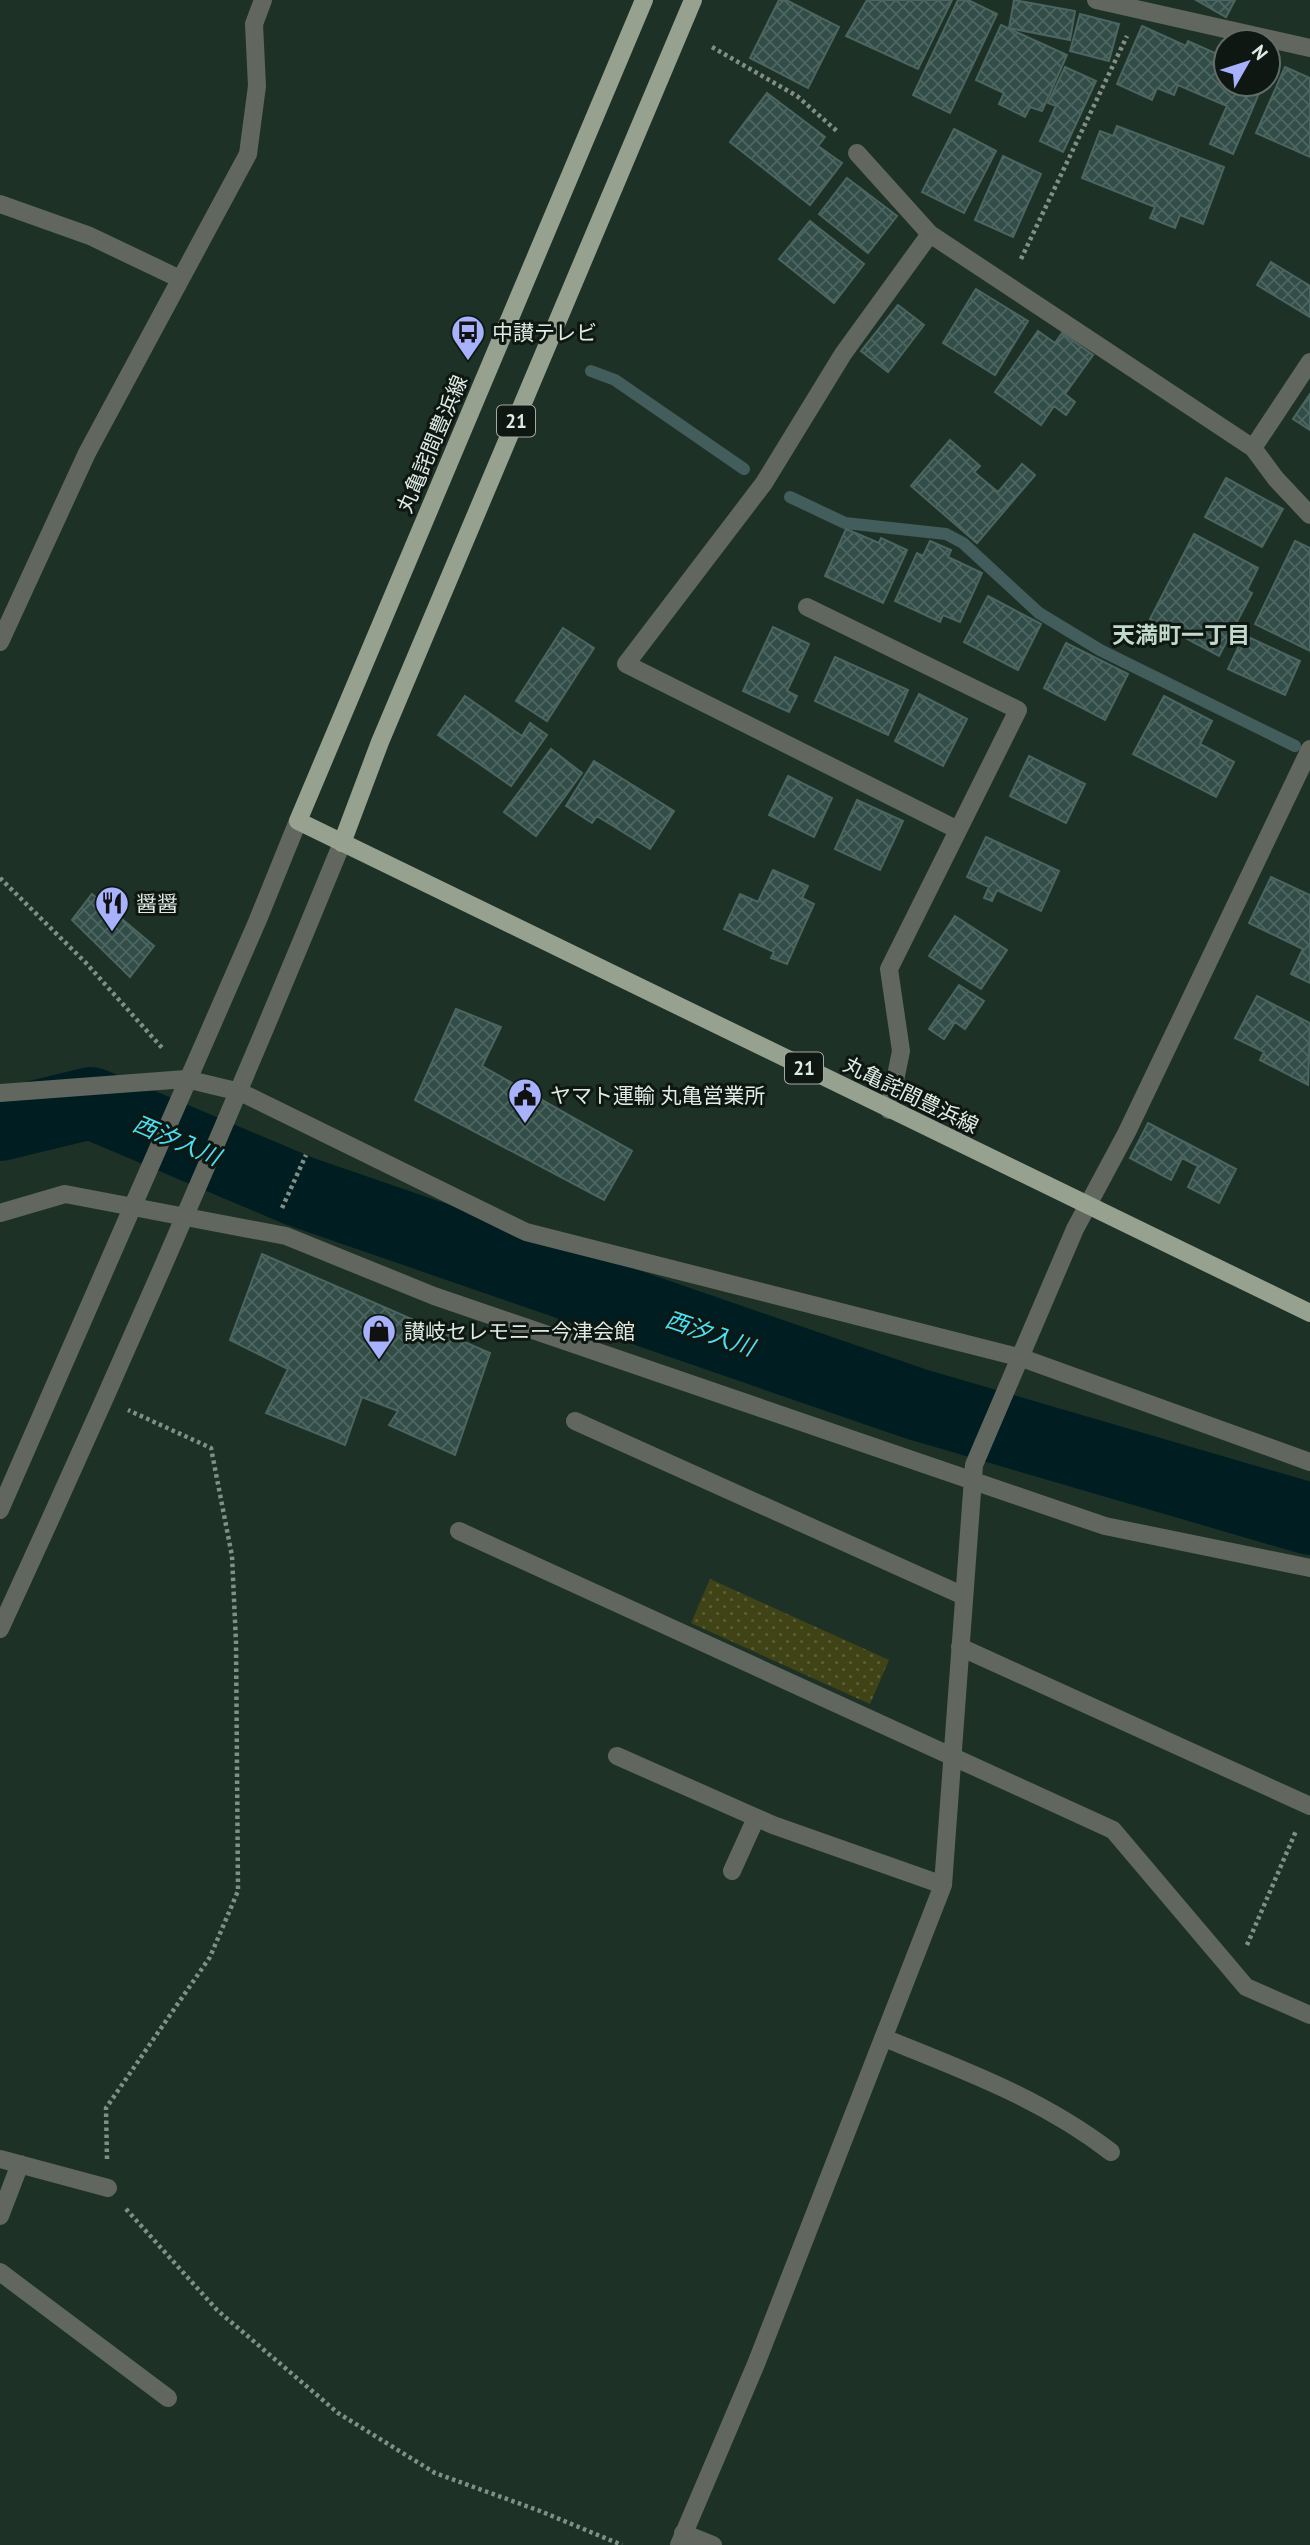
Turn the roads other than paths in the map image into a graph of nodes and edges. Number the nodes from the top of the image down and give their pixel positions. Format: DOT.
graph roads {
  1 [pos="263,0"];
  2 [pos="643,0"];
  3 [pos="693,0"];
  4 [pos="1096,0"];
  5 [pos="1310,48"];
  6 [pos="857,153"];
  7 [pos="0,204"];
  8 [pos="930,234"];
  9 [pos="180,279"];
  10 [pos="1310,362"];
  11 [pos="1253,448"];
  12 [pos="1310,515"];
  13 [pos="807,607"];
  14 [pos="0,642"];
  15 [pos="1310,749"];
  16 [pos="298,821"];
  17 [pos="957,830"];
  18 [pos="342,843"];
  19 [pos="186,1079"];
  20 [pos="240,1092"];
  21 [pos="0,1093"];
  22 [pos="889,1110"];
  23 [pos="1089,1205"];
  24 [pos="133,1206"];
  25 [pos="0,1213"];
  26 [pos="183,1217"];
  27 [pos="1310,1313"];
  28 [pos="1022,1358"];
  29 [pos="575,1421"];
  30 [pos="1310,1462"];
  31 [pos="973,1472"];
  32 [pos="0,1510"];
  33 [pos="459,1531"];
  34 [pos="1310,1568"];
  35 [pos="964,1596"];
  36 [pos="2,1617"];
  37 [pos="960,1647"];
  38 [pos="617,1756"];
  39 [pos="953,1756"];
  40 [pos="1309,1805"];
  41 [pos="756,1818"];
  42 [pos="732,1871"];
  43 [pos="943,1885"];
  44 [pos="1310,2015"];
  45 [pos="884,2038"];
  46 [pos="1111,2152"];
  47 [pos="0,2159"];
  48 [pos="20,2164"];
  49 [pos="108,2188"];
  50 [pos="0,2216"];
  51 [pos="0,2272"];
  52 [pos="168,2398"];
  53 [pos="681,2539"];
  54 [pos="713,2545"];
  1 -- 9 [label="street"];
  2 -- 16 [label="main road, 丸亀詫間豊浜線 / 21"];
  3 -- 18 [label="main road, 21"];
  4 -- 5 [label="street"];
  6 -- 8 [label="street"];
  7 -- 9 [label="street"];
  8 -- 11 [label="street"];
  8 -- 17 [label="street"];
  9 -- 14 [label="street"];
  10 -- 11 [label="street"];
  11 -- 12 [label="street"];
  13 -- 17 [label="street"];
  15 -- 23 [label="street"];
  16 -- 18 [label="main road, 丸亀詫間豊浜線 / 21"];
  16 -- 19 [label="street"];
  17 -- 22 [label="street"];
  18 -- 20 [label="street"];
  18 -- 22 [label="main road, 丸亀詫間豊浜線 / 21"];
  19 -- 20 [label="street"];
  19 -- 21 [label="street"];
  19 -- 24 [label="street"];
  20 -- 26 [label="street"];
  20 -- 28 [label="street"];
  22 -- 23 [label="main road, 丸亀詫間豊浜線 / 21"];
  23 -- 27 [label="main road, 丸亀詫間豊浜線 / 21"];
  23 -- 28 [label="street"];
  24 -- 25 [label="street"];
  24 -- 26 [label="street"];
  24 -- 32 [label="street"];
  26 -- 31 [label="street"];
  26 -- 36 [label="street"];
  28 -- 30 [label="street"];
  28 -- 31 [label="street"];
  29 -- 35 [label="street"];
  31 -- 34 [label="street"];
  31 -- 35 [label="street"];
  33 -- 39 [label="street"];
  35 -- 37 [label="street"];
  37 -- 39 [label="street"];
  37 -- 40 [label="street"];
  38 -- 41 [label="street"];
  39 -- 43 [label="street"];
  39 -- 44 [label="street"];
  41 -- 42 [label="street"];
  41 -- 43 [label="street"];
  43 -- 45 [label="street"];
  45 -- 46 [label="street"];
  45 -- 53 [label="street"];
  47 -- 48 [label="street"];
  48 -- 49 [label="street"];
  48 -- 50 [label="street"];
  51 -- 52 [label="street"];
  53 -- 54 [label="street"];
}
